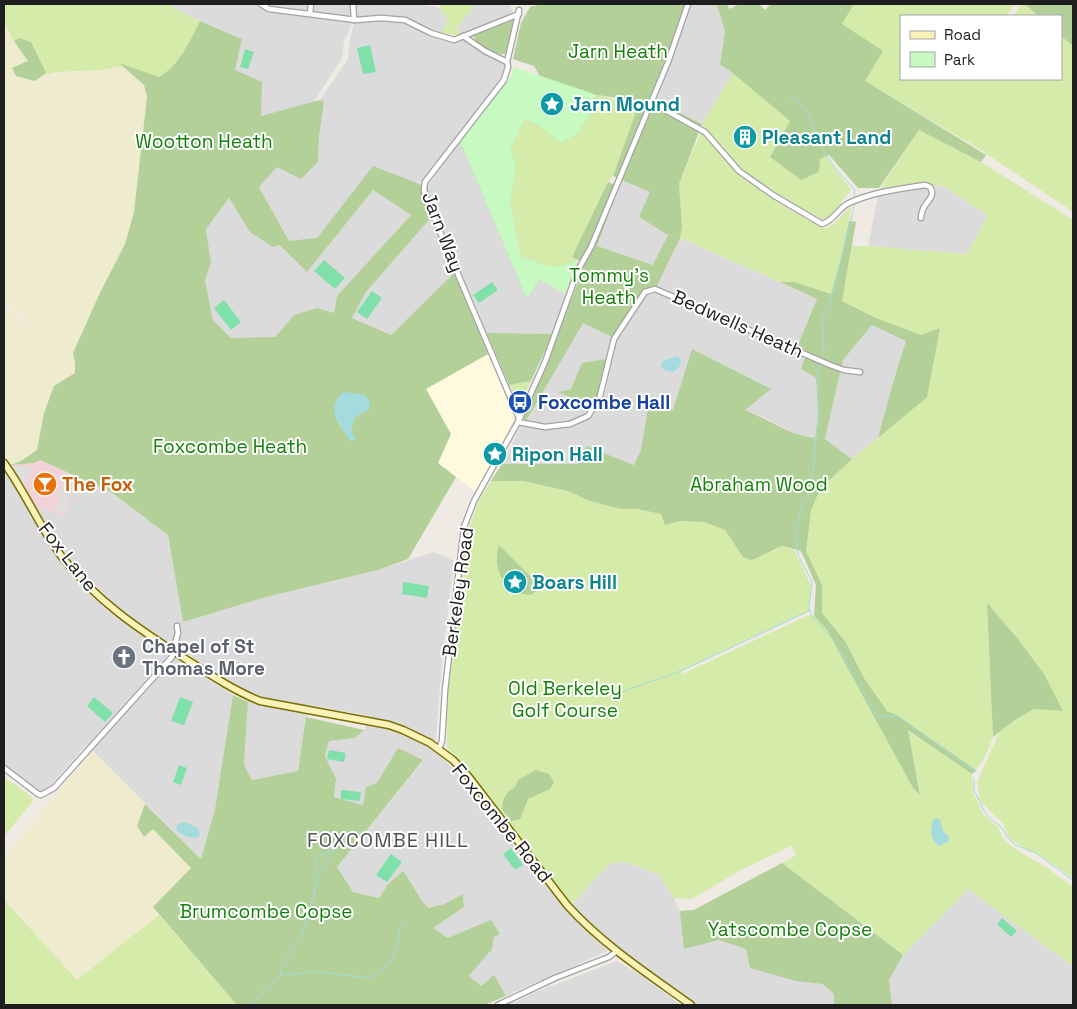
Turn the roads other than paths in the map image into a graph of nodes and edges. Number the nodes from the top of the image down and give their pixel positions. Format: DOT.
graph roads {
  1 [pos="261,4"];
  2 [pos="311,4"];
  3 [pos="354,4"];
  4 [pos="688,4"];
  5 [pos="310,13"];
  6 [pos="354,20"];
  7 [pos="463,36"];
  8 [pos="507,62"];
  9 [pos="651,102"];
  10 [pos="921,218"];
  11 [pos="860,372"];
  12 [pos="519,420"];
  13 [pos="4,463"];
  14 [pos="177,626"];
  15 [pos="174,651"];
  16 [pos="440,749"];
  17 [pos="4,768"];
  18 [pos="617,951"];
  19 [pos="498,1005"];
  20 [pos="691,1005"];
  1 -- 5 [label="street"];
  2 -- 5 [label="street"];
  3 -- 6 [label="street"];
  4 -- 9 [label="street, Berkeley Road"];
  5 -- 6 [label="street"];
  6 -- 7 [label="street"];
  7 -- 8 [label="street"];
  7 -- 8 [label="street"];
  8 -- 12 [label="street, Jarn Way"];
  9 -- 10 [label="street"];
  9 -- 12 [label="street, Berkeley Road"];
  11 -- 12 [label="street, Bedwells Heath"];
  12 -- 16 [label="street, Berkeley Road"];
  13 -- 15 [label="street, Fox Lane"];
  14 -- 15 [label="street"];
  15 -- 16 [label="street, Foxcombe Road"];
  15 -- 17 [label="street"];
  16 -- 18 [label="street, Foxcombe Road"];
  18 -- 19 [label="street"];
  18 -- 20 [label="street, Foxcombe Road"];
}
